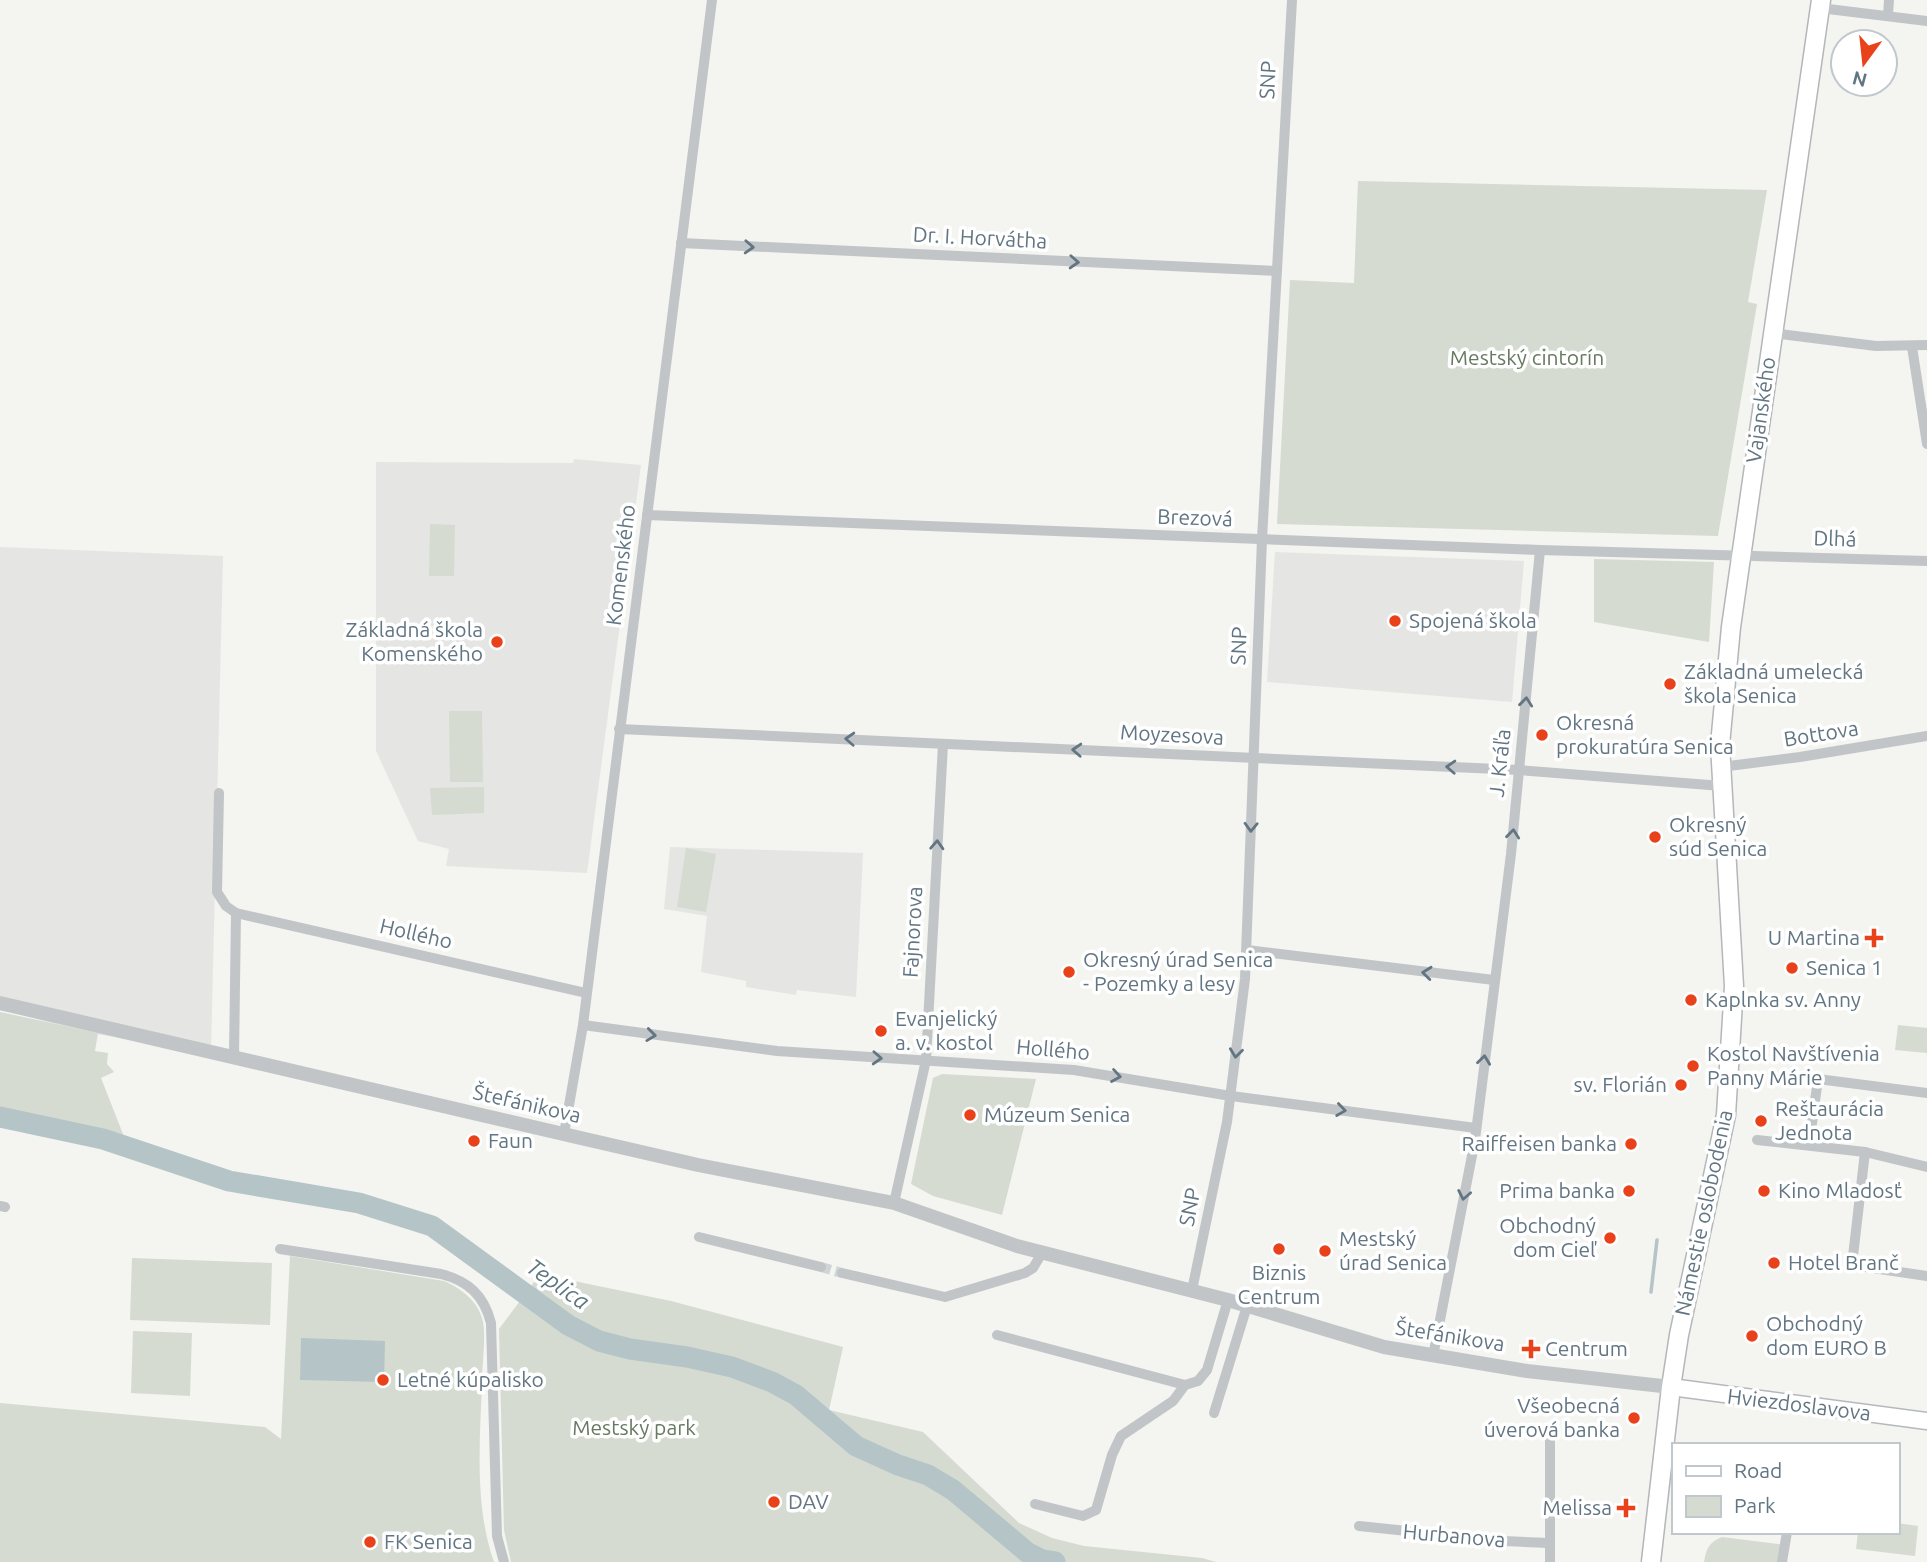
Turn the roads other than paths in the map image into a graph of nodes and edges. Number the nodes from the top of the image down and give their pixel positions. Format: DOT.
graph roads {
  1 [pos="712,0"];
  2 [pos="1292,0"];
  3 [pos="1889,0"];
  4 [pos="1821,4"];
  5 [pos="1888,15"];
  6 [pos="1927,21"];
  7 [pos="681,243"];
  8 [pos="1277,271"];
  9 [pos="1772,333"];
  10 [pos="1927,345"];
  11 [pos="1912,347"];
  12 [pos="1927,444"];
  13 [pos="646,515"];
  14 [pos="1262,540"];
  15 [pos="1541,550"];
  16 [pos="1741,556"];
  17 [pos="1927,561"];
  18 [pos="619,729"];
  19 [pos="1927,736"];
  20 [pos="943,744"];
  21 [pos="1254,758"];
  22 [pos="1721,767"];
  23 [pos="1519,770"];
  24 [pos="1723,786"];
  25 [pos="219,793"];
  26 [pos="236,912"];
  27 [pos="1247,950"];
  28 [pos="1494,980"];
  29 [pos="586,993"];
  30 [pos="0,1003"];
  31 [pos="583,1025"];
  32 [pos="234,1057"];
  33 [pos="926,1060"];
  34 [pos="1927,1093"];
  35 [pos="1231,1096"];
  36 [pos="1476,1128"];
  37 [pos="564,1134"];
  38 [pos="1757,1140"];
  39 [pos="1809,1145"];
  40 [pos="1865,1152"];
  41 [pos="1927,1167"];
  42 [pos="894,1203"];
  43 [pos="699,1237"];
  44 [pos="280,1249"];
  45 [pos="1042,1253"];
  46 [pos="821,1267"];
  47 [pos="842,1273"];
  48 [pos="1927,1276"];
  49 [pos="1192,1290"];
  50 [pos="1228,1300"];
  51 [pos="1247,1306"];
  52 [pos="997,1335"];
  53 [pos="1433,1356"];
  54 [pos="1185,1385"];
  55 [pos="1671,1387"];
  56 [pos="1214,1413"];
  57 [pos="1927,1421"];
  58 [pos="1550,1434"];
  59 [pos="1035,1504"];
  60 [pos="1359,1526"];
  61 [pos="1787,1534"];
  62 [pos="1549,1543"];
  63 [pos="504,1562"];
  64 [pos="1550,1562"];
  65 [pos="1651,1562"];
  66 [pos="1782,1562"];
  1 -- 7 [label="street, Komenského"];
  2 -- 8 [label="street, SNP"];
  3 -- 5 [label="street"];
  4 -- 5 [label="street"];
  4 -- 9 [label="main road, Vajanského"];
  5 -- 6 [label="street"];
  7 -- 8 [label="street, Dr. I. Horvátha, one-way"];
  7 -- 13 [label="street, Komenského"];
  8 -- 14 [label="street, SNP"];
  9 -- 11 [label="street"];
  9 -- 16 [label="main road, Vajanského"];
  10 -- 11 [label="street"];
  11 -- 12 [label="street"];
  13 -- 14 [label="street, Brezová"];
  13 -- 18 [label="street, Komenského"];
  14 -- 15 [label="street, Brezová"];
  14 -- 21 [label="street, SNP"];
  15 -- 16 [label="street, Brezová"];
  23 -- 15 [label="street, J. Kráľa, one-way"];
  16 -- 17 [label="street, Dlhá"];
  16 -- 22 [label="main road, Vajanského"];
  20 -- 18 [label="street, Moyzesova, one-way"];
  18 -- 29 [label="street, Komenského"];
  19 -- 22 [label="street, Bottova"];
  21 -- 20 [label="street, Moyzesova, one-way"];
  33 -- 20 [label="street, Fajnorova, one-way"];
  23 -- 21 [label="street, Moyzesova, one-way"];
  21 -- 27 [label="street, SNP, one-way"];
  22 -- 24 [label="main road, Vajanského"];
  23 -- 24 [label="street, Moyzesova"];
  28 -- 23 [label="street, J. Kráľa, one-way"];
  24 -- 55 [label="main road, Námestie oslobodenia"];
  25 -- 26 [label="street"];
  26 -- 29 [label="street, Hollého"];
  26 -- 32 [label="street"];
  28 -- 27 [label="street, one-way"];
  27 -- 35 [label="street, SNP, one-way"];
  36 -- 28 [label="street, J. Kráľa, one-way"];
  29 -- 31 [label="street, Komenského"];
  30 -- 32 [label="street, Štefánikova"];
  31 -- 33 [label="street, Hollého, one-way"];
  31 -- 37 [label="street, Komenského"];
  32 -- 37 [label="street, Štefánikova"];
  33 -- 35 [label="street, Hollého, one-way"];
  33 -- 42 [label="street, Fajnorova"];
  34 -- 39 [label="street"];
  35 -- 36 [label="street, Hollého, one-way"];
  35 -- 49 [label="street, SNP"];
  36 -- 53 [label="street, J. Kráľa, one-way"];
  37 -- 42 [label="street, Štefánikova"];
  38 -- 39 [label="street, Námestie oslobodenia"];
  39 -- 40 [label="street, Námestie oslobodenia"];
  40 -- 41 [label="street, Námestie oslobodenia"];
  40 -- 48 [label="street"];
  42 -- 45 [label="street, Štefánikova"];
  43 -- 46 [label="street"];
  44 -- 63 [label="street"];
  45 -- 47 [label="street"];
  45 -- 49 [label="street, Štefánikova"];
  49 -- 50 [label="street, Štefánikova"];
  50 -- 51 [label="street, Štefánikova"];
  50 -- 54 [label="street"];
  51 -- 53 [label="street, Štefánikova"];
  51 -- 56 [label="street"];
  52 -- 54 [label="street"];
  53 -- 55 [label="street, Štefánikova"];
  54 -- 59 [label="street"];
  55 -- 57 [label="main road, Hviezdoslavova"];
  55 -- 65 [label="main road"];
  58 -- 62 [label="street"];
  60 -- 62 [label="street, Hurbanova"];
  61 -- 66 [label="street"];
  62 -- 64 [label="street"];
}
